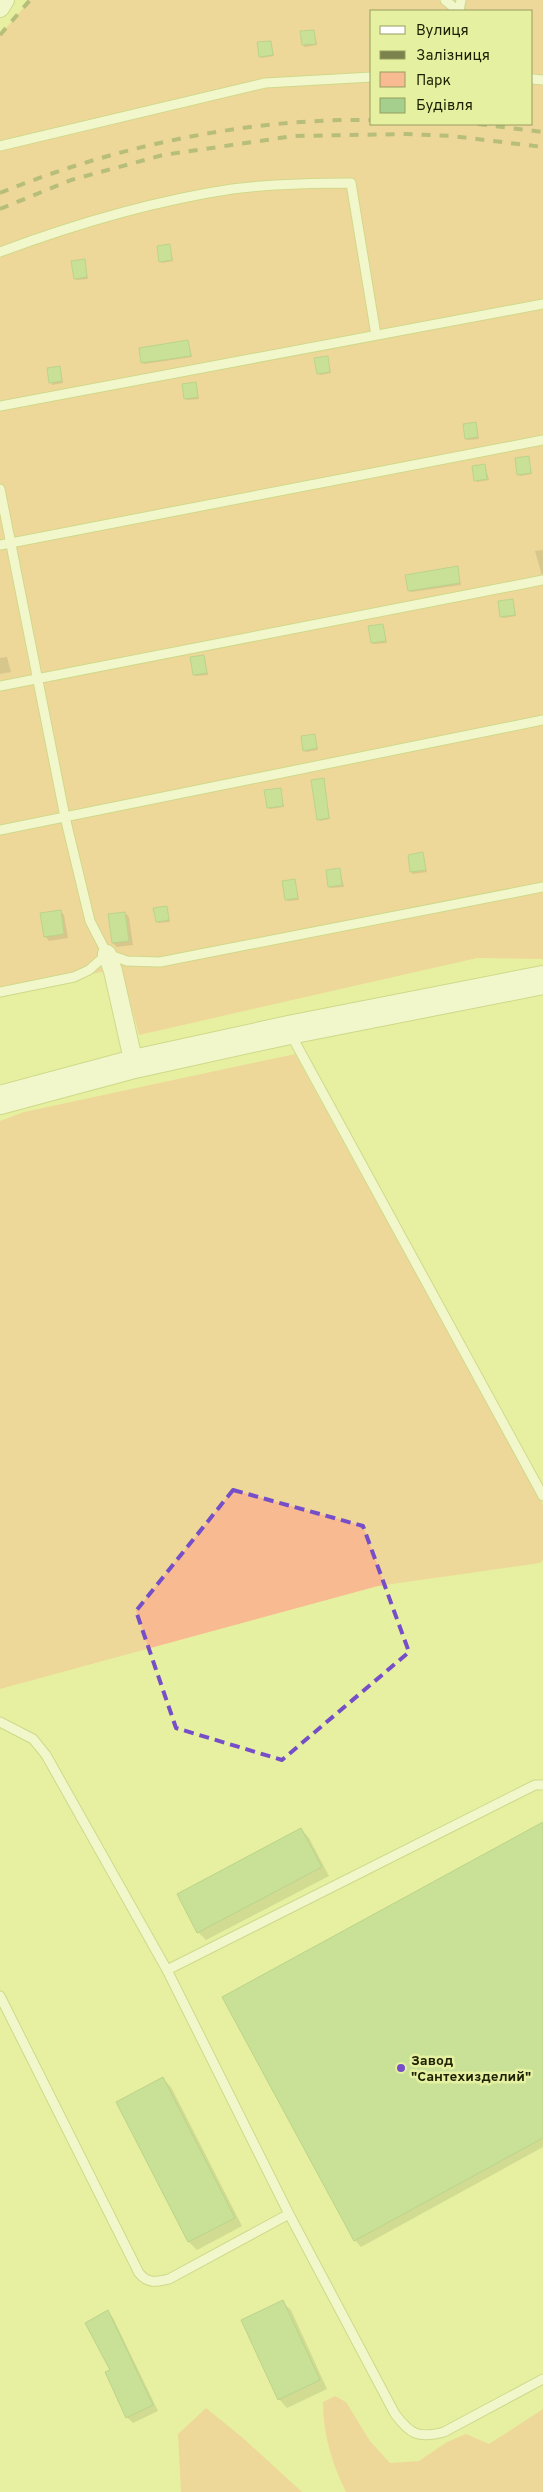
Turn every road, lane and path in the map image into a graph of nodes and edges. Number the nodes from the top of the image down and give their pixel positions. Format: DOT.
graph roads {
  1 [pos="5,0"];
  2 [pos="446,0"];
  3 [pos="0,8"];
  4 [pos="457,10"];
  5 [pos="370,77"];
  6 [pos="0,146"];
  7 [pos="0,252"];
  8 [pos="543,304"];
  9 [pos="376,335"];
  10 [pos="0,406"];
  11 [pos="543,440"];
  12 [pos="0,489"];
  13 [pos="10,543"];
  14 [pos="0,544"];
  15 [pos="543,580"];
  16 [pos="38,678"];
  17 [pos="0,686"];
  18 [pos="543,720"];
  19 [pos="65,817"];
  20 [pos="0,830"];
  21 [pos="543,887"];
  22 [pos="107,954"];
  23 [pos="543,980"];
  24 [pos="0,992"];
  25 [pos="289,1030"];
  26 [pos="134,1064"];
  27 [pos="0,1100"];
  28 [pos="543,1496"];
  29 [pos="0,1722"];
  30 [pos="543,1785"];
  31 [pos="167,1970"];
  32 [pos="0,1996"];
  33 [pos="289,2214"];
  34 [pos="543,2379"];
  1 -- 3 [label="street"];
  2 -- 4 [label="lane"];
  5 -- 6 [label="lane"];
  7 -- 9 [label="lane"];
  8 -- 9 [label="lane"];
  9 -- 10 [label="lane"];
  11 -- 13 [label="lane"];
  12 -- 13 [label="lane"];
  13 -- 14 [label="lane"];
  13 -- 16 [label="lane"];
  15 -- 16 [label="lane"];
  16 -- 17 [label="lane"];
  16 -- 19 [label="lane"];
  18 -- 19 [label="lane"];
  19 -- 20 [label="lane"];
  19 -- 22 [label="lane"];
  21 -- 22 [label="lane"];
  22 -- 24 [label="lane"];
  22 -- 26 [label="street"];
  23 -- 25 [label="main road"];
  25 -- 26 [label="main road"];
  25 -- 28 [label="lane"];
  26 -- 27 [label="main road"];
  29 -- 31 [label="lane"];
  30 -- 31 [label="lane"];
  31 -- 33 [label="lane"];
  32 -- 33 [label="lane"];
  33 -- 34 [label="lane"];
}
